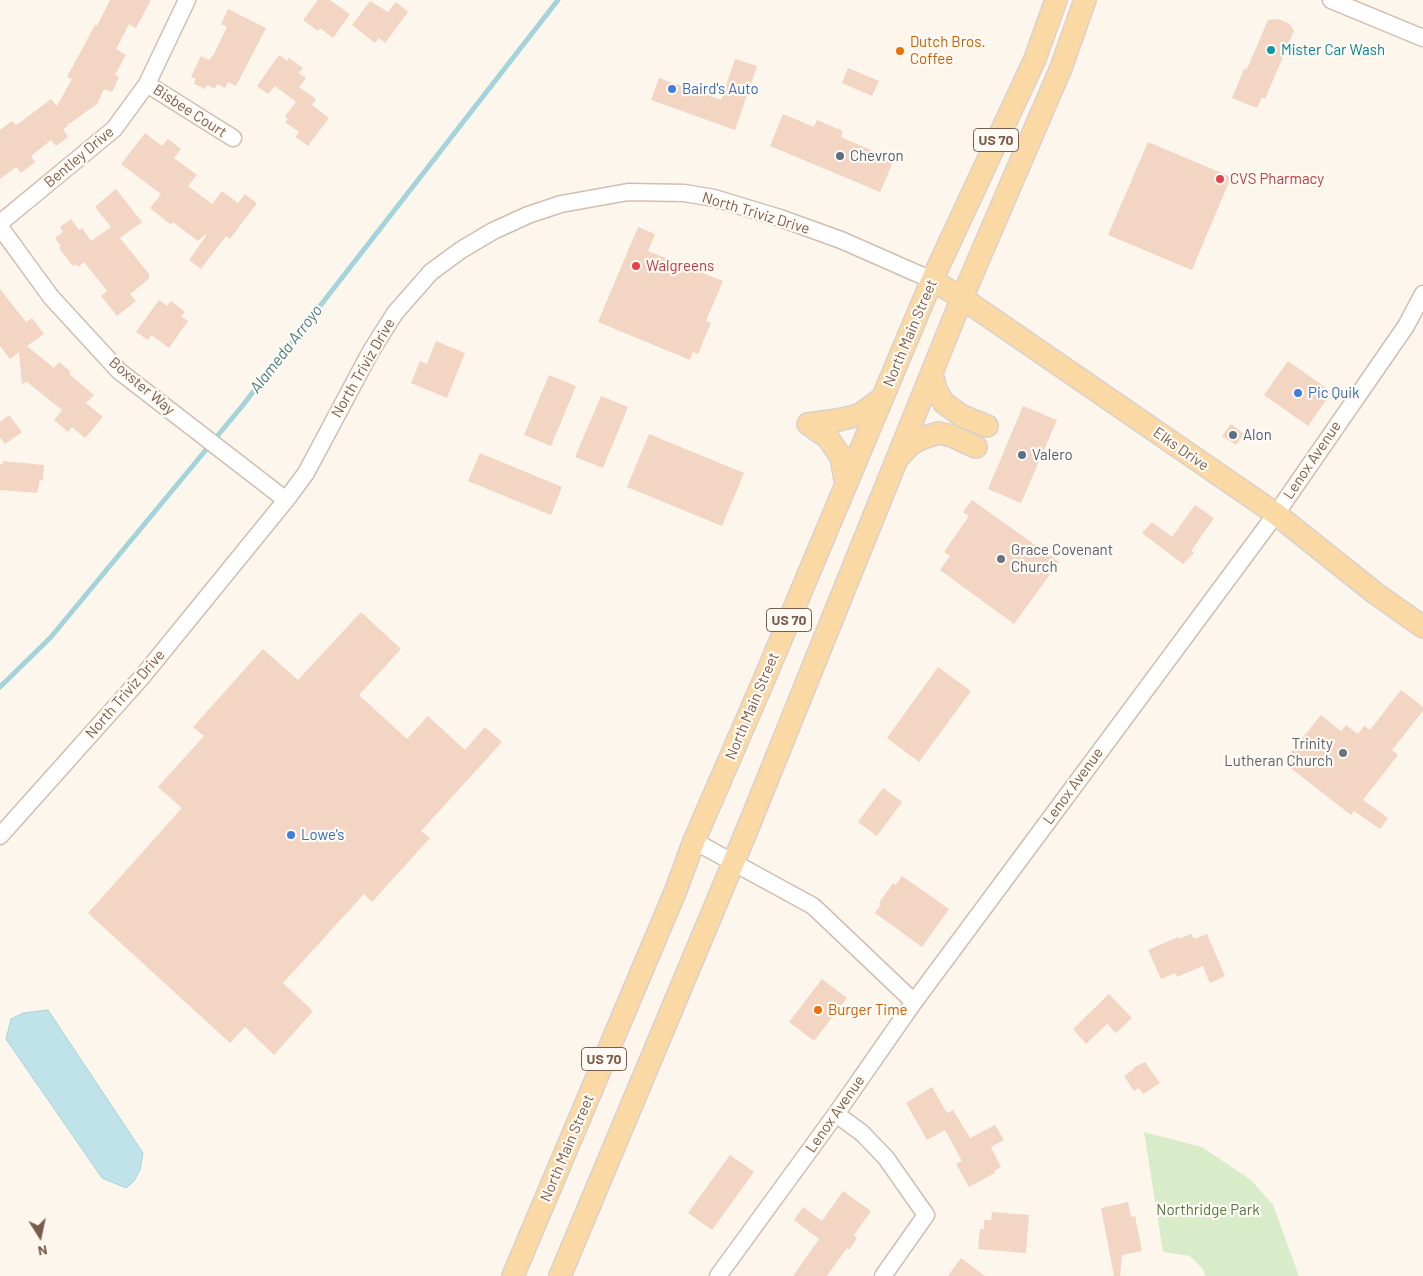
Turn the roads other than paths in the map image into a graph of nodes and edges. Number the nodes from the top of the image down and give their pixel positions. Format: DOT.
graph roads {
  1 [pos="187,0"];
  2 [pos="1056,0"];
  3 [pos="1085,0"];
  4 [pos="1331,0"];
  5 [pos="1423,38"];
  6 [pos="147,84"];
  7 [pos="233,138"];
  8 [pos="0,223"];
  9 [pos="0,227"];
  10 [pos="932,280"];
  11 [pos="1423,294"];
  12 [pos="962,298"];
  13 [pos="932,374"];
  14 [pos="882,398"];
  15 [pos="987,426"];
  16 [pos="976,447"];
  17 [pos="897,460"];
  18 [pos="846,485"];
  19 [pos="286,500"];
  20 [pos="1276,514"];
  21 [pos="1423,626"];
  22 [pos="0,836"];
  23 [pos="694,841"];
  24 [pos="733,864"];
  25 [pos="914,1002"];
  26 [pos="836,1114"];
  27 [pos="513,1276"];
  28 [pos="560,1276"];
  29 [pos="718,1276"];
  30 [pos="883,1276"];
  1 -- 6 [label="street, Bentley Drive"];
  2 -- 10 [label="main road, North Main Street / US 70"];
  3 -- 12 [label="main road, US 70"];
  4 -- 5 [label="street"];
  6 -- 7 [label="street, Bisbee Court"];
  6 -- 8 [label="street, Bentley Drive"];
  9 -- 19 [label="street, Boxster Way"];
  10 -- 12 [label="main road, Elks Drive"];
  10 -- 14 [label="main road, North Main Street / US 70"];
  10 -- 19 [label="street, North Triviz Drive"];
  11 -- 20 [label="street, Lenox Avenue"];
  12 -- 13 [label="main road, US 70"];
  12 -- 20 [label="main road, Elks Drive"];
  13 -- 15 [label="main road"];
  13 -- 17 [label="main road, US 70"];
  14 -- 18 [label="main road, North Main Street / US 70"];
  14 -- 18 [label="main road"];
  16 -- 17 [label="main road"];
  17 -- 24 [label="main road, US 70"];
  18 -- 23 [label="main road, North Main Street / US 70"];
  19 -- 22 [label="street, North Triviz Drive"];
  20 -- 21 [label="main road, Elks Drive"];
  20 -- 25 [label="street, Lenox Avenue"];
  23 -- 24 [label="street"];
  23 -- 27 [label="main road, North Main Street / US 70"];
  24 -- 25 [label="street"];
  24 -- 28 [label="main road, US 70"];
  25 -- 26 [label="street, Lenox Avenue"];
  26 -- 29 [label="street, Lenox Avenue"];
  26 -- 30 [label="street"];
}
